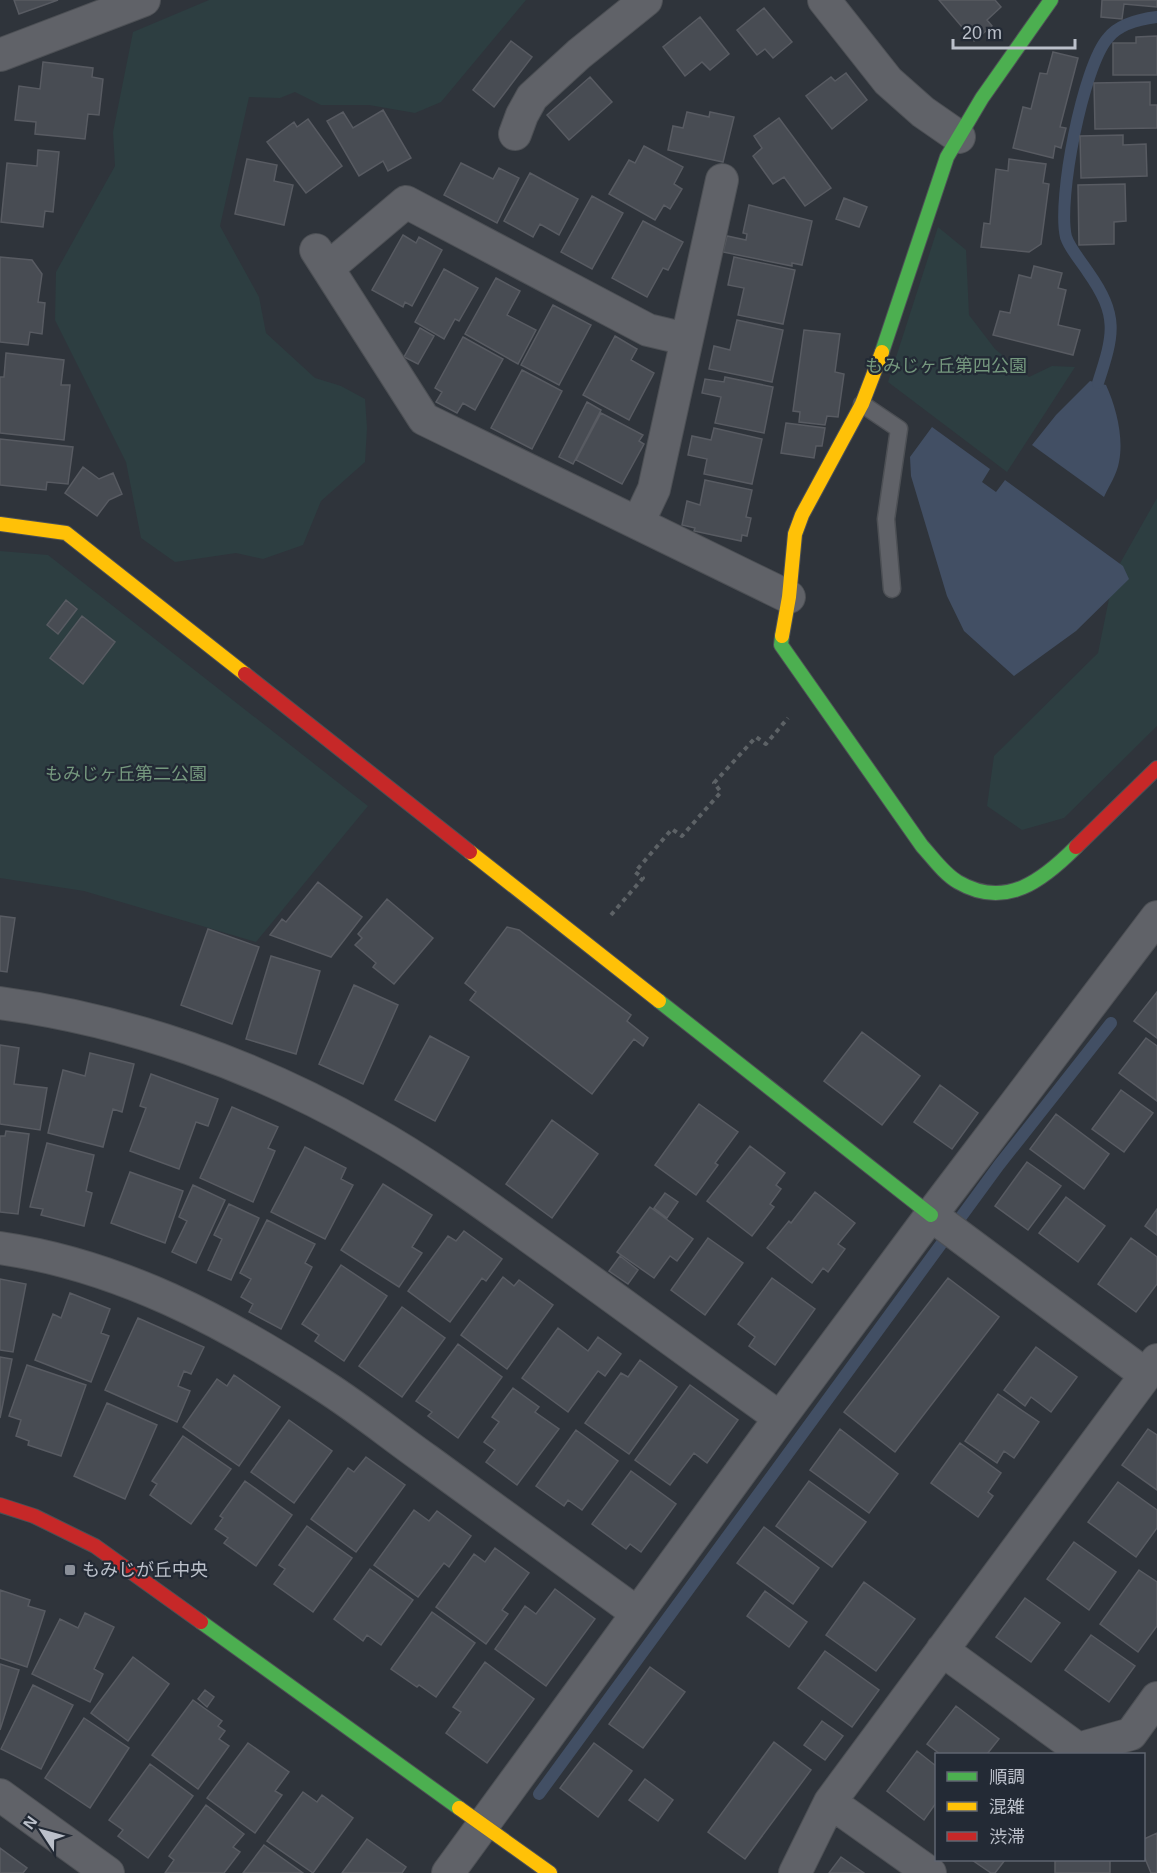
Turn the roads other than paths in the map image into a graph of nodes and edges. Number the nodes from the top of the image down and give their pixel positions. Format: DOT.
graph roads {
  1 [pos="144,0"];
  2 [pos="646,0"];
  3 [pos="824,0"];
  4 [pos="1047,2"];
  5 [pos="0,55"];
  6 [pos="515,134"];
  7 [pos="959,136"];
  8 [pos="722,180"];
  9 [pos="686,339"];
  10 [pos="862,404"];
  11 [pos="638,523"];
  12 [pos="0,524"];
  13 [pos="892,589"];
  14 [pos="789,597"];
  15 [pos="1157,768"];
  16 [pos="1157,917"];
  17 [pos="0,1003"];
  18 [pos="944,1225"];
  19 [pos="0,1248"];
  20 [pos="1151,1368"];
  21 [pos="780,1418"];
  22 [pos="0,1505"];
  23 [pos="637,1613"];
  24 [pos="942,1650"];
  25 [pos="1157,1698"];
  26 [pos="0,1795"];
  27 [pos="830,1802"];
  28 [pos="483,1824"];
  29 [pos="108,1873"];
  30 [pos="448,1873"];
  31 [pos="550,1873"];
  32 [pos="795,1873"];
  33 [pos="930,1873"];
  1 -- 5 [label="street"];
  2 -- 6 [label="street"];
  3 -- 7 [label="street"];
  4 -- 7 [label="street"];
  7 -- 10 [label="street"];
  8 -- 9 [label="street"];
  9 -- 11 [label="street"];
  9 -- 11 [label="street"];
  10 -- 13 [label="lane"];
  10 -- 14 [label="street"];
  11 -- 14 [label="street"];
  12 -- 18 [label="street"];
  14 -- 15 [label="street"];
  16 -- 18 [label="street"];
  17 -- 21 [label="street"];
  18 -- 20 [label="street"];
  18 -- 21 [label="street"];
  19 -- 23 [label="street"];
  20 -- 24 [label="street"];
  21 -- 23 [label="street"];
  22 -- 28 [label="street"];
  23 -- 28 [label="street"];
  24 -- 25 [label="street"];
  24 -- 27 [label="street"];
  26 -- 29 [label="street"];
  27 -- 32 [label="street"];
  27 -- 33 [label="street"];
  28 -- 30 [label="street"];
  28 -- 31 [label="street"];
}
